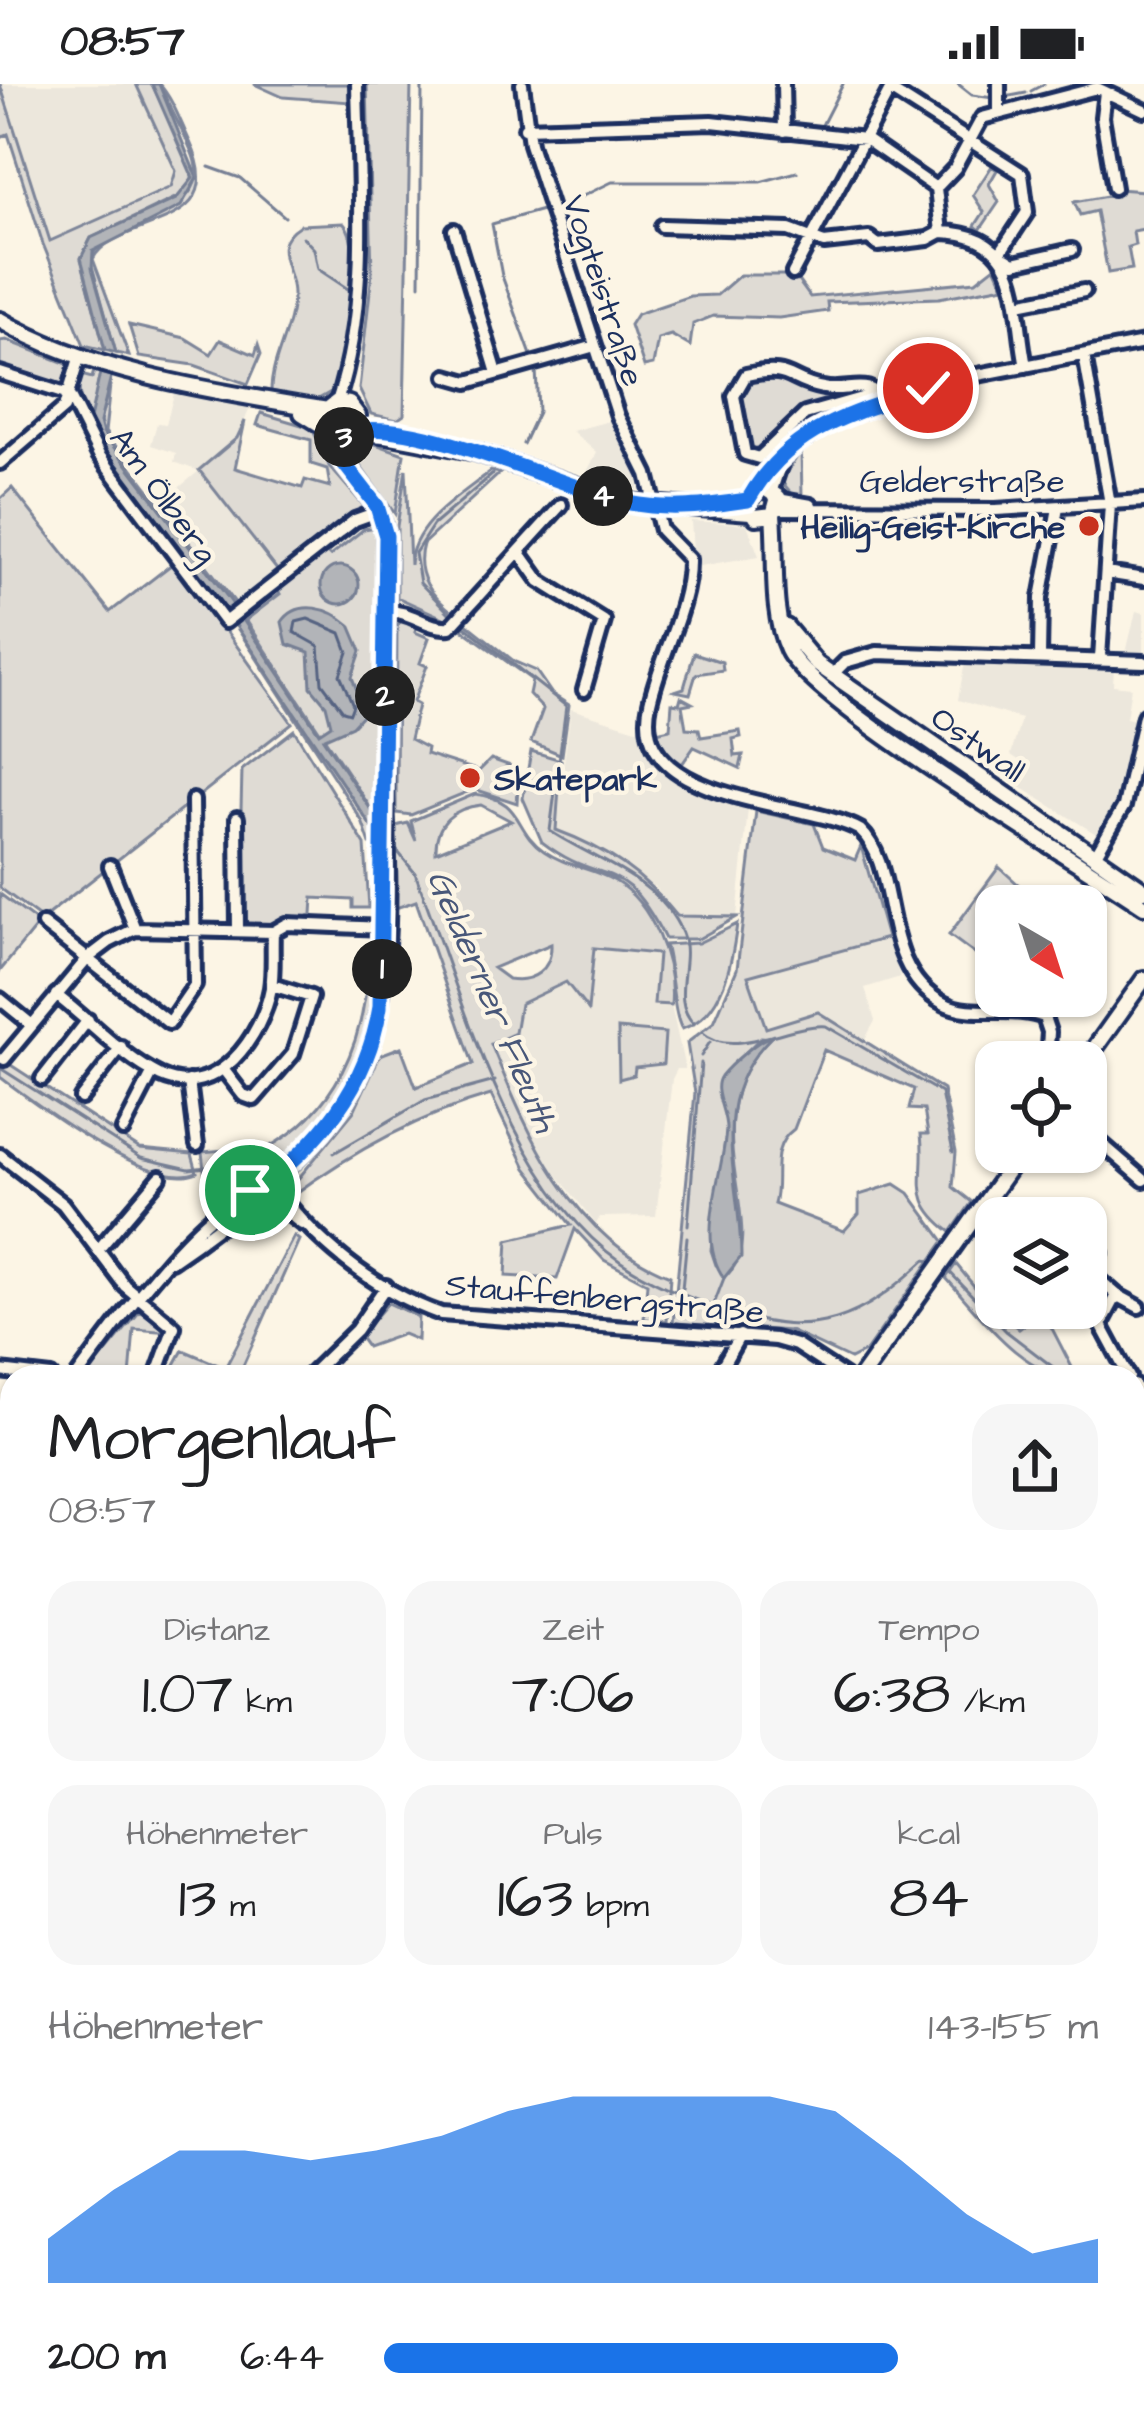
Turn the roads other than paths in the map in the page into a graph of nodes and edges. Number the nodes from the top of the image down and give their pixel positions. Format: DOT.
graph roads {
  1 [pos="357,84"];
  2 [pos="522,84"];
  3 [pos="783,84"];
  4 [pos="999,84"];
  5 [pos="1105,92"];
  6 [pos="1144,110"];
  7 [pos="999,112"];
  8 [pos="525,128"];
  9 [pos="784,131"];
  10 [pos="865,139"];
  11 [pos="969,144"];
  12 [pos="936,188"];
  13 [pos="1114,188"];
  14 [pos="662,226"];
  15 [pos="454,230"];
  16 [pos="940,232"];
  17 [pos="810,238"];
  18 [pos="1072,250"];
  19 [pos="1001,254"];
  20 [pos="793,273"];
  21 [pos="1084,291"];
  22 [pos="1018,304"];
  23 [pos="1,322"];
  24 [pos="1144,343"];
  25 [pos="596,346"];
  26 [pos="80,355"];
  27 [pos="1084,355"];
  28 [pos="1025,366"];
  29 [pos="0,373"];
  30 [pos="497,373"];
  31 [pos="446,376"];
  32 [pos="69,395"];
  33 [pos="882,399"];
  34 [pos="341,419"];
  35 [pos="0,463"];
  36 [pos="1144,501"];
  37 [pos="764,504"];
  38 [pos="1110,504"];
  39 [pos="561,506"];
  40 [pos="655,507"];
  41 [pos="1058,508"];
  42 [pos="380,511"];
  43 [pos="520,553"];
  44 [pos="1106,574"];
  45 [pos="1144,579"];
  46 [pos="386,611"];
  47 [pos="781,617"];
  48 [pos="1040,657"];
  49 [pos="1106,658"];
  50 [pos="1144,662"];
  51 [pos="832,674"];
  52 [pos="584,690"];
  53 [pos="829,693"];
  54 [pos="1144,716"];
  55 [pos="193,800"];
  56 [pos="237,818"];
  57 [pos="1092,862"];
  58 [pos="110,866"];
  59 [pos="1144,890"];
  60 [pos="1144,905"];
  61 [pos="43,924"];
  62 [pos="195,928"];
  63 [pos="384,928"];
  64 [pos="135,929"];
  65 [pos="238,930"];
  66 [pos="273,932"];
  67 [pos="88,958"];
  68 [pos="1144,979"];
  69 [pos="272,985"];
  70 [pos="56,994"];
  71 [pos="0,999"];
  72 [pos="88,1020"];
  73 [pos="32,1025"];
  74 [pos="1048,1041"];
  75 [pos="1100,1041"];
  76 [pos="121,1047"];
  77 [pos="4,1059"];
  78 [pos="224,1069"];
  79 [pos="153,1072"];
  80 [pos="42,1079"];
  81 [pos="189,1082"];
  82 [pos="81,1098"];
  83 [pos="123,1130"];
  84 [pos="197,1145"];
  85 [pos="1107,1148"];
  86 [pos="0,1155"];
  87 [pos="1006,1173"];
  88 [pos="160,1177"];
  89 [pos="270,1180"];
  90 [pos="1144,1180"];
  91 [pos="258,1190"];
  92 [pos="302,1225"];
  93 [pos="98,1250"];
  94 [pos="1107,1285"];
  95 [pos="386,1286"];
  96 [pos="1118,1295"];
  97 [pos="137,1298"];
  98 [pos="1139,1307"];
  99 [pos="740,1335"];
  100 [pos="86,1365"];
  101 [pos="161,1365"];
  102 [pos="320,1365"];
  103 [pos="723,1365"];
  104 [pos="827,1365"];
  105 [pos="870,1365"];
  106 [pos="1123,1365"];
  1 -- 34 [label="street"];
  2 -- 8 [label="street, Vogteistraße"];
  3 -- 9 [label="street"];
  4 -- 7 [label="street"];
  5 -- 6 [label="street"];
  5 -- 7 [label="street"];
  5 -- 13 [label="street"];
  7 -- 11 [label="street"];
  8 -- 9 [label="street"];
  8 -- 25 [label="street, Vogteistraße"];
  9 -- 10 [label="street"];
  10 -- 11 [label="street"];
  10 -- 12 [label="street"];
  10 -- 17 [label="street"];
  11 -- 12 [label="street"];
  11 -- 19 [label="street"];
  12 -- 16 [label="street"];
  14 -- 17 [label="street"];
  15 -- 30 [label="street"];
  16 -- 17 [label="street"];
  16 -- 19 [label="street"];
  17 -- 20 [label="street"];
  18 -- 19 [label="street"];
  19 -- 22 [label="street"];
  21 -- 22 [label="street"];
  22 -- 28 [label="street"];
  23 -- 26 [label="main road"];
  24 -- 27 [label="street"];
  25 -- 30 [label="street"];
  25 -- 40 [label="street, Vogteistraße"];
  26 -- 32 [label="street"];
  26 -- 34 [label="main road"];
  27 -- 28 [label="street"];
  27 -- 38 [label="street"];
  28 -- 33 [label="street"];
  29 -- 32 [label="street"];
  30 -- 31 [label="street"];
  32 -- 35 [label="street"];
  32 -- 42 [label="street, Am Ölberg"];
  33 -- 33 [label="street"];
  33 -- 37 [label="street"];
  34 -- 40 [label="main road"];
  34 -- 42 [label="street"];
  36 -- 38 [label="street, Gelderstraße"];
  37 -- 40 [label="main road"];
  37 -- 41 [label="street, Gelderstraße"];
  37 -- 47 [label="main road, Ostwall"];
  38 -- 41 [label="street, Gelderstraße"];
  38 -- 44 [label="street"];
  39 -- 43 [label="street"];
  40 -- 74 [label="street, Vogteistraße"];
  41 -- 48 [label="street"];
  42 -- 46 [label="street"];
  43 -- 46 [label="street"];
  43 -- 52 [label="street"];
  44 -- 45 [label="street"];
  44 -- 49 [label="street"];
  46 -- 63 [label="street"];
  47 -- 51 [label="main road, Ostwall"];
  47 -- 53 [label="main road, Ostwall"];
  48 -- 49 [label="street"];
  48 -- 51 [label="street"];
  49 -- 50 [label="street"];
  51 -- 53 [label="main road"];
  51 -- 57 [label="main road, Ostwall"];
  53 -- 57 [label="main road, Ostwall"];
  54 -- 57 [label="street"];
  55 -- 62 [label="street"];
  56 -- 65 [label="street"];
  57 -- 59 [label="main road, Ostwall"];
  57 -- 60 [label="main road, Ostwall"];
  58 -- 64 [label="street"];
  61 -- 67 [label="street"];
  62 -- 64 [label="street"];
  62 -- 65 [label="street"];
  62 -- 67 [label="street"];
  63 -- 66 [label="street"];
  63 -- 89 [label="street"];
  64 -- 67 [label="street"];
  65 -- 66 [label="street"];
  66 -- 69 [label="street"];
  67 -- 70 [label="street"];
  68 -- 75 [label="main road"];
  69 -- 78 [label="street"];
  69 -- 78 [label="street"];
  70 -- 72 [label="street"];
  70 -- 73 [label="street"];
  71 -- 73 [label="street"];
  72 -- 76 [label="street"];
  72 -- 80 [label="street"];
  73 -- 77 [label="street"];
  76 -- 79 [label="street"];
  76 -- 82 [label="street"];
  78 -- 81 [label="street"];
  79 -- 81 [label="street"];
  79 -- 83 [label="street"];
  81 -- 84 [label="street"];
  85 -- 90 [label="street"];
  86 -- 93 [label="street"];
  87 -- 105 [label="main road"];
  88 -- 93 [label="street"];
  89 -- 91 [label="street"];
  89 -- 92 [label="street, Stauffenbergstraße"];
  91 -- 92 [label="street, Stauffenbergstraße"];
  91 -- 97 [label="street"];
  92 -- 95 [label="street, Stauffenbergstraße"];
  93 -- 97 [label="street"];
  94 -- 96 [label="street"];
  95 -- 99 [label="street, Stauffenbergstraße"];
  95 -- 102 [label="street"];
  96 -- 98 [label="street"];
  96 -- 106 [label="street"];
  97 -- 100 [label="street"];
  97 -- 101 [label="street"];
  99 -- 103 [label="street"];
  99 -- 104 [label="street, Stauffenbergstraße"];
}
